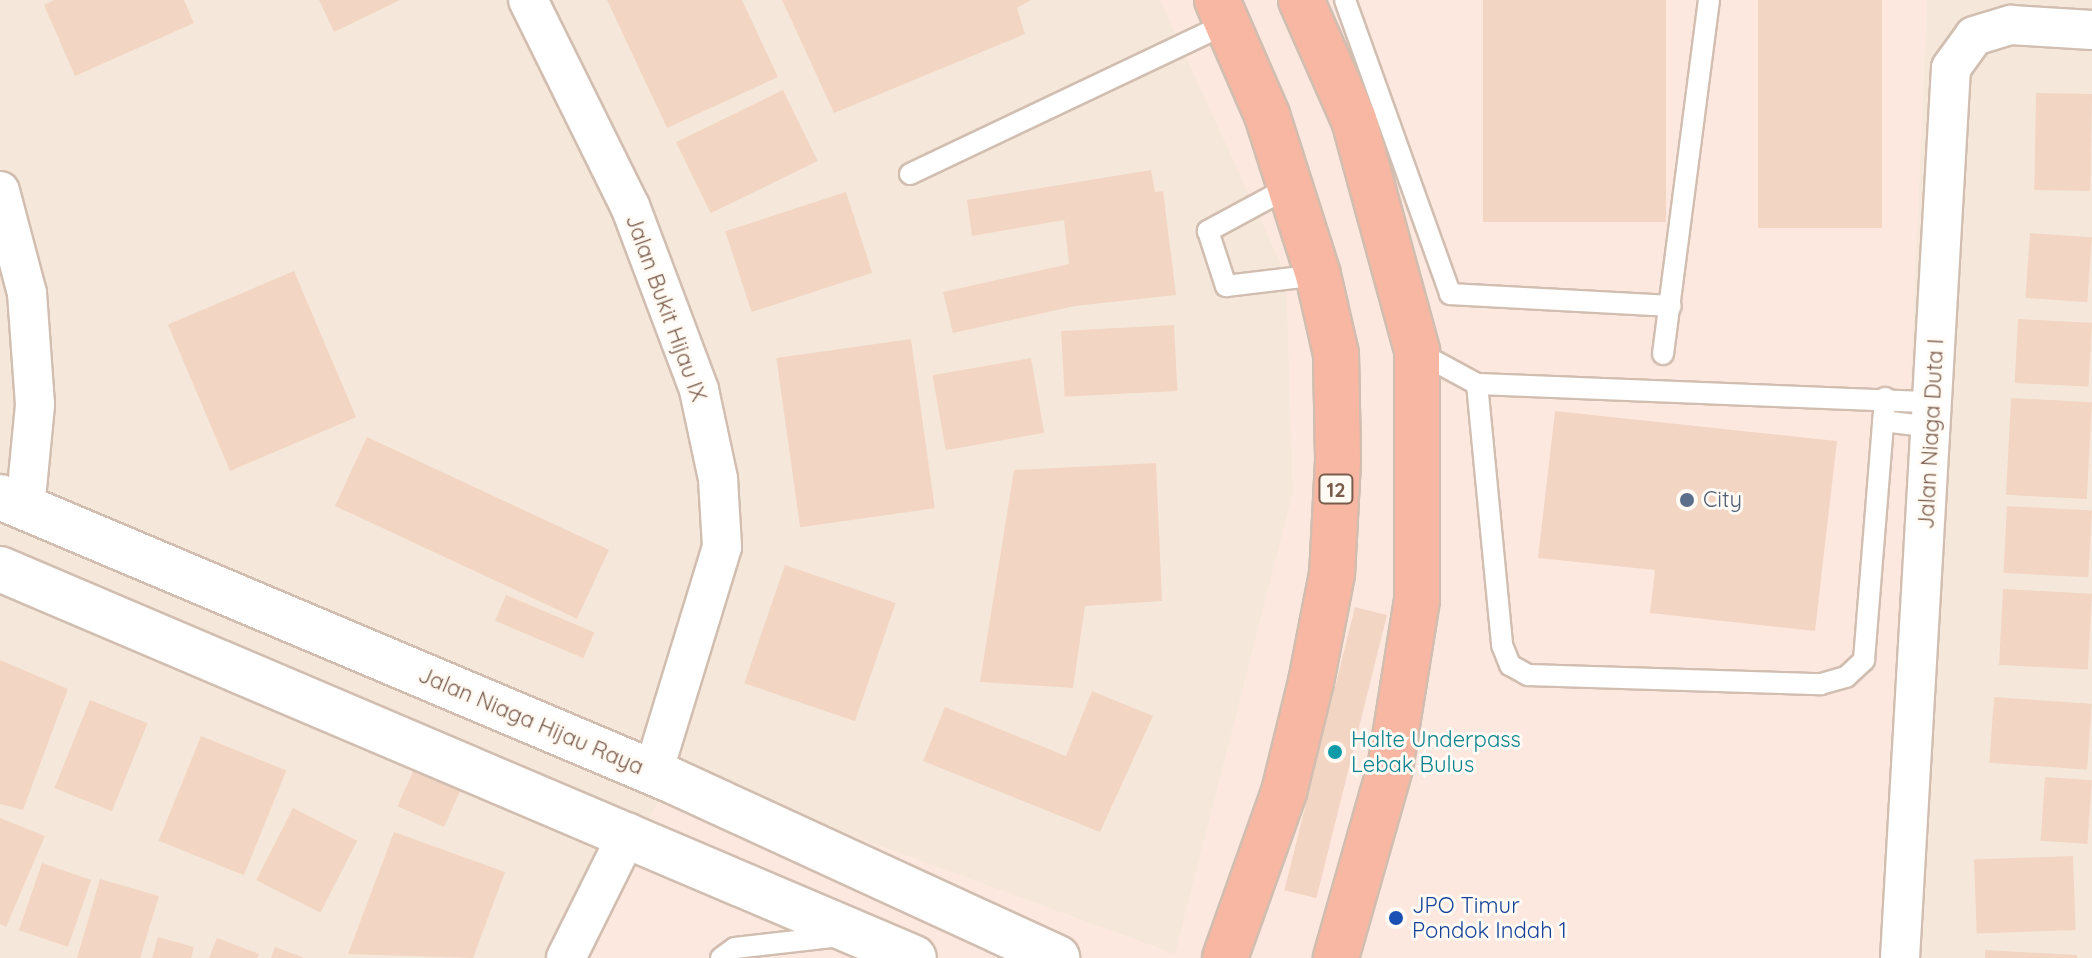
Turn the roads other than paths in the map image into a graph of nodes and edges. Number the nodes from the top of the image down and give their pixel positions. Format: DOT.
graph roads {
  1 [pos="528,0"];
  2 [pos="1301,0"];
  3 [pos="1345,0"];
  4 [pos="1709,0"];
  5 [pos="1223,11"];
  6 [pos="2092,30"];
  7 [pos="910,174"];
  8 [pos="1293,185"];
  9 [pos="0,191"];
  10 [pos="1318,275"];
  11 [pos="1671,306"];
  12 [pos="1417,351"];
  13 [pos="1663,354"];
  14 [pos="1477,384"];
  15 [pos="1885,398"];
  16 [pos="1932,414"];
  17 [pos="1883,421"];
  18 [pos="12,502"];
  19 [pos="0,569"];
  20 [pos="653,772"];
  21 [pos="628,833"];
  22 [pos="856,934"];
  23 [pos="1333,955"];
  24 [pos="905,956"];
  25 [pos="566,958"];
  26 [pos="721,958"];
  27 [pos="1057,958"];
  28 [pos="1225,958"];
  29 [pos="1900,958"];
  1 -- 20 [label="street, Jalan Bukit Hijau IX"];
  2 -- 12 [label="highway"];
  3 -- 11 [label="lane"];
  4 -- 11 [label="lane"];
  5 -- 7 [label="lane"];
  5 -- 8 [label="highway, 12"];
  6 -- 16 [label="street, Jalan Niaga Duta I"];
  8 -- 10 [label="highway, 12"];
  8 -- 10 [label="lane"];
  9 -- 18 [label="street"];
  10 -- 28 [label="highway, 12"];
  11 -- 13 [label="lane"];
  12 -- 14 [label="lane"];
  12 -- 23 [label="highway"];
  14 -- 15 [label="lane"];
  14 -- 17 [label="lane"];
  15 -- 16 [label="lane"];
  15 -- 17 [label="lane"];
  16 -- 17 [label="lane"];
  16 -- 29 [label="street, Jalan Niaga Duta I"];
  18 -- 20 [label="street, Jalan Niaga Hijau Raya"];
  19 -- 21 [label="street"];
  20 -- 27 [label="street, Jalan Niaga Hijau Raya"];
  21 -- 22 [label="street"];
  21 -- 25 [label="street"];
  22 -- 24 [label="street"];
  22 -- 26 [label="lane"];
}
